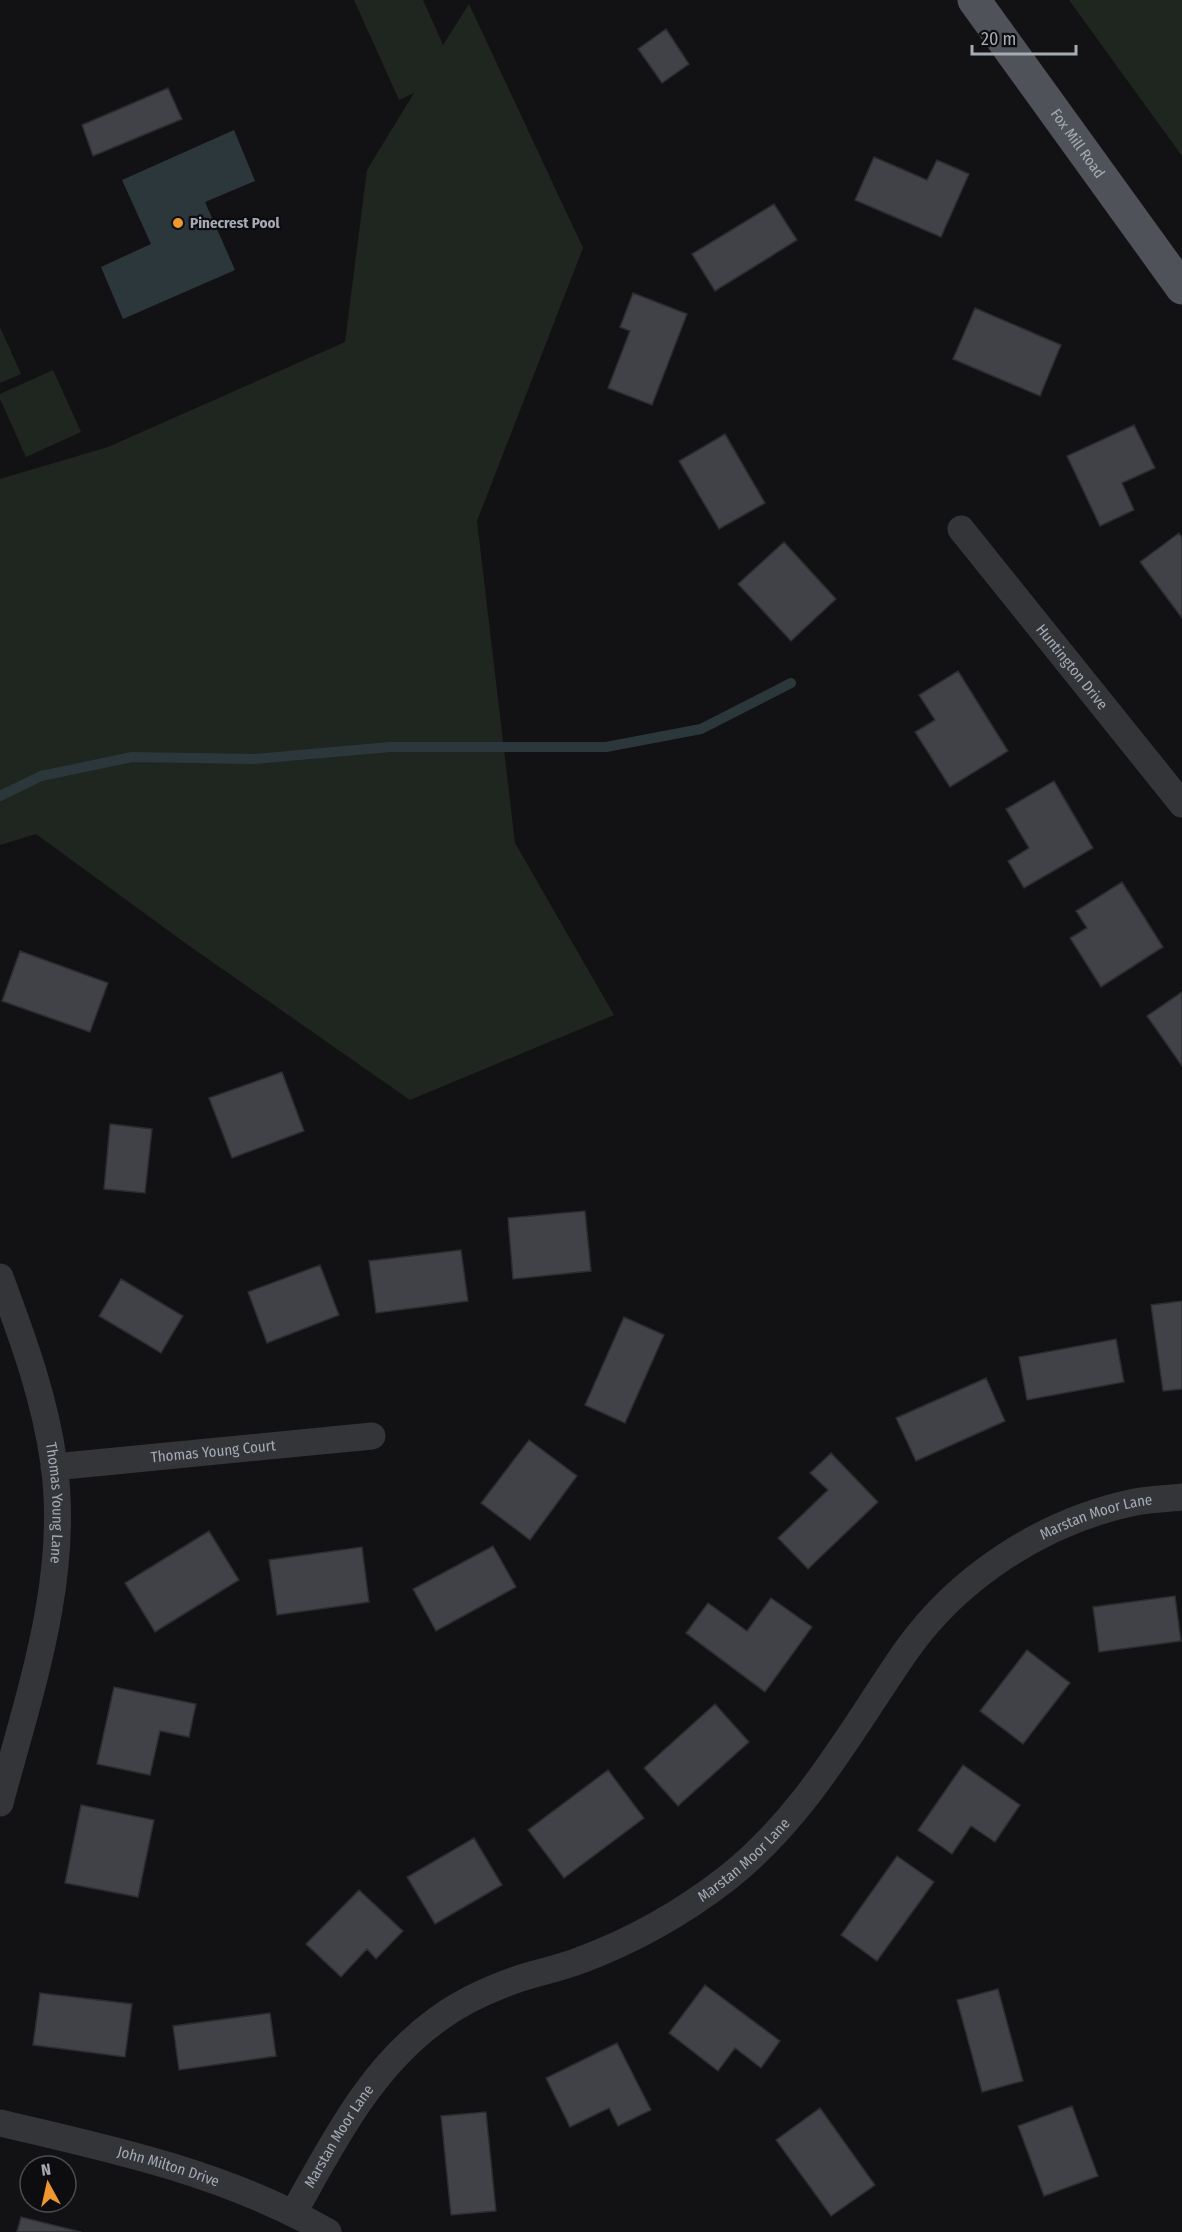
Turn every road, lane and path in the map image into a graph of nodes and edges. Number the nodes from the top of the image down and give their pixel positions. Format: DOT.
graph roads {
  1 [pos="974,0"];
  2 [pos="1182,288"];
  3 [pos="961,529"];
  4 [pos="1182,804"];
  5 [pos="0,1277"];
  6 [pos="372,1436"];
  7 [pos="54,1467"];
  8 [pos="1182,1497"];
  9 [pos="0,1803"];
  10 [pos="0,2123"];
  11 [pos="294,2212"];
  12 [pos="328,2232"];
  1 -- 2 [label="main road, Fox Mill Road"];
  3 -- 4 [label="street, Huntington Drive"];
  5 -- 7 [label="street, Thomas Young Lane"];
  6 -- 7 [label="street, Thomas Young Court"];
  7 -- 9 [label="street, Thomas Young Lane"];
  8 -- 11 [label="street, Marstan Moor Lane"];
  10 -- 11 [label="street, John Milton Drive"];
  11 -- 12 [label="street, John Milton Drive"];
}
